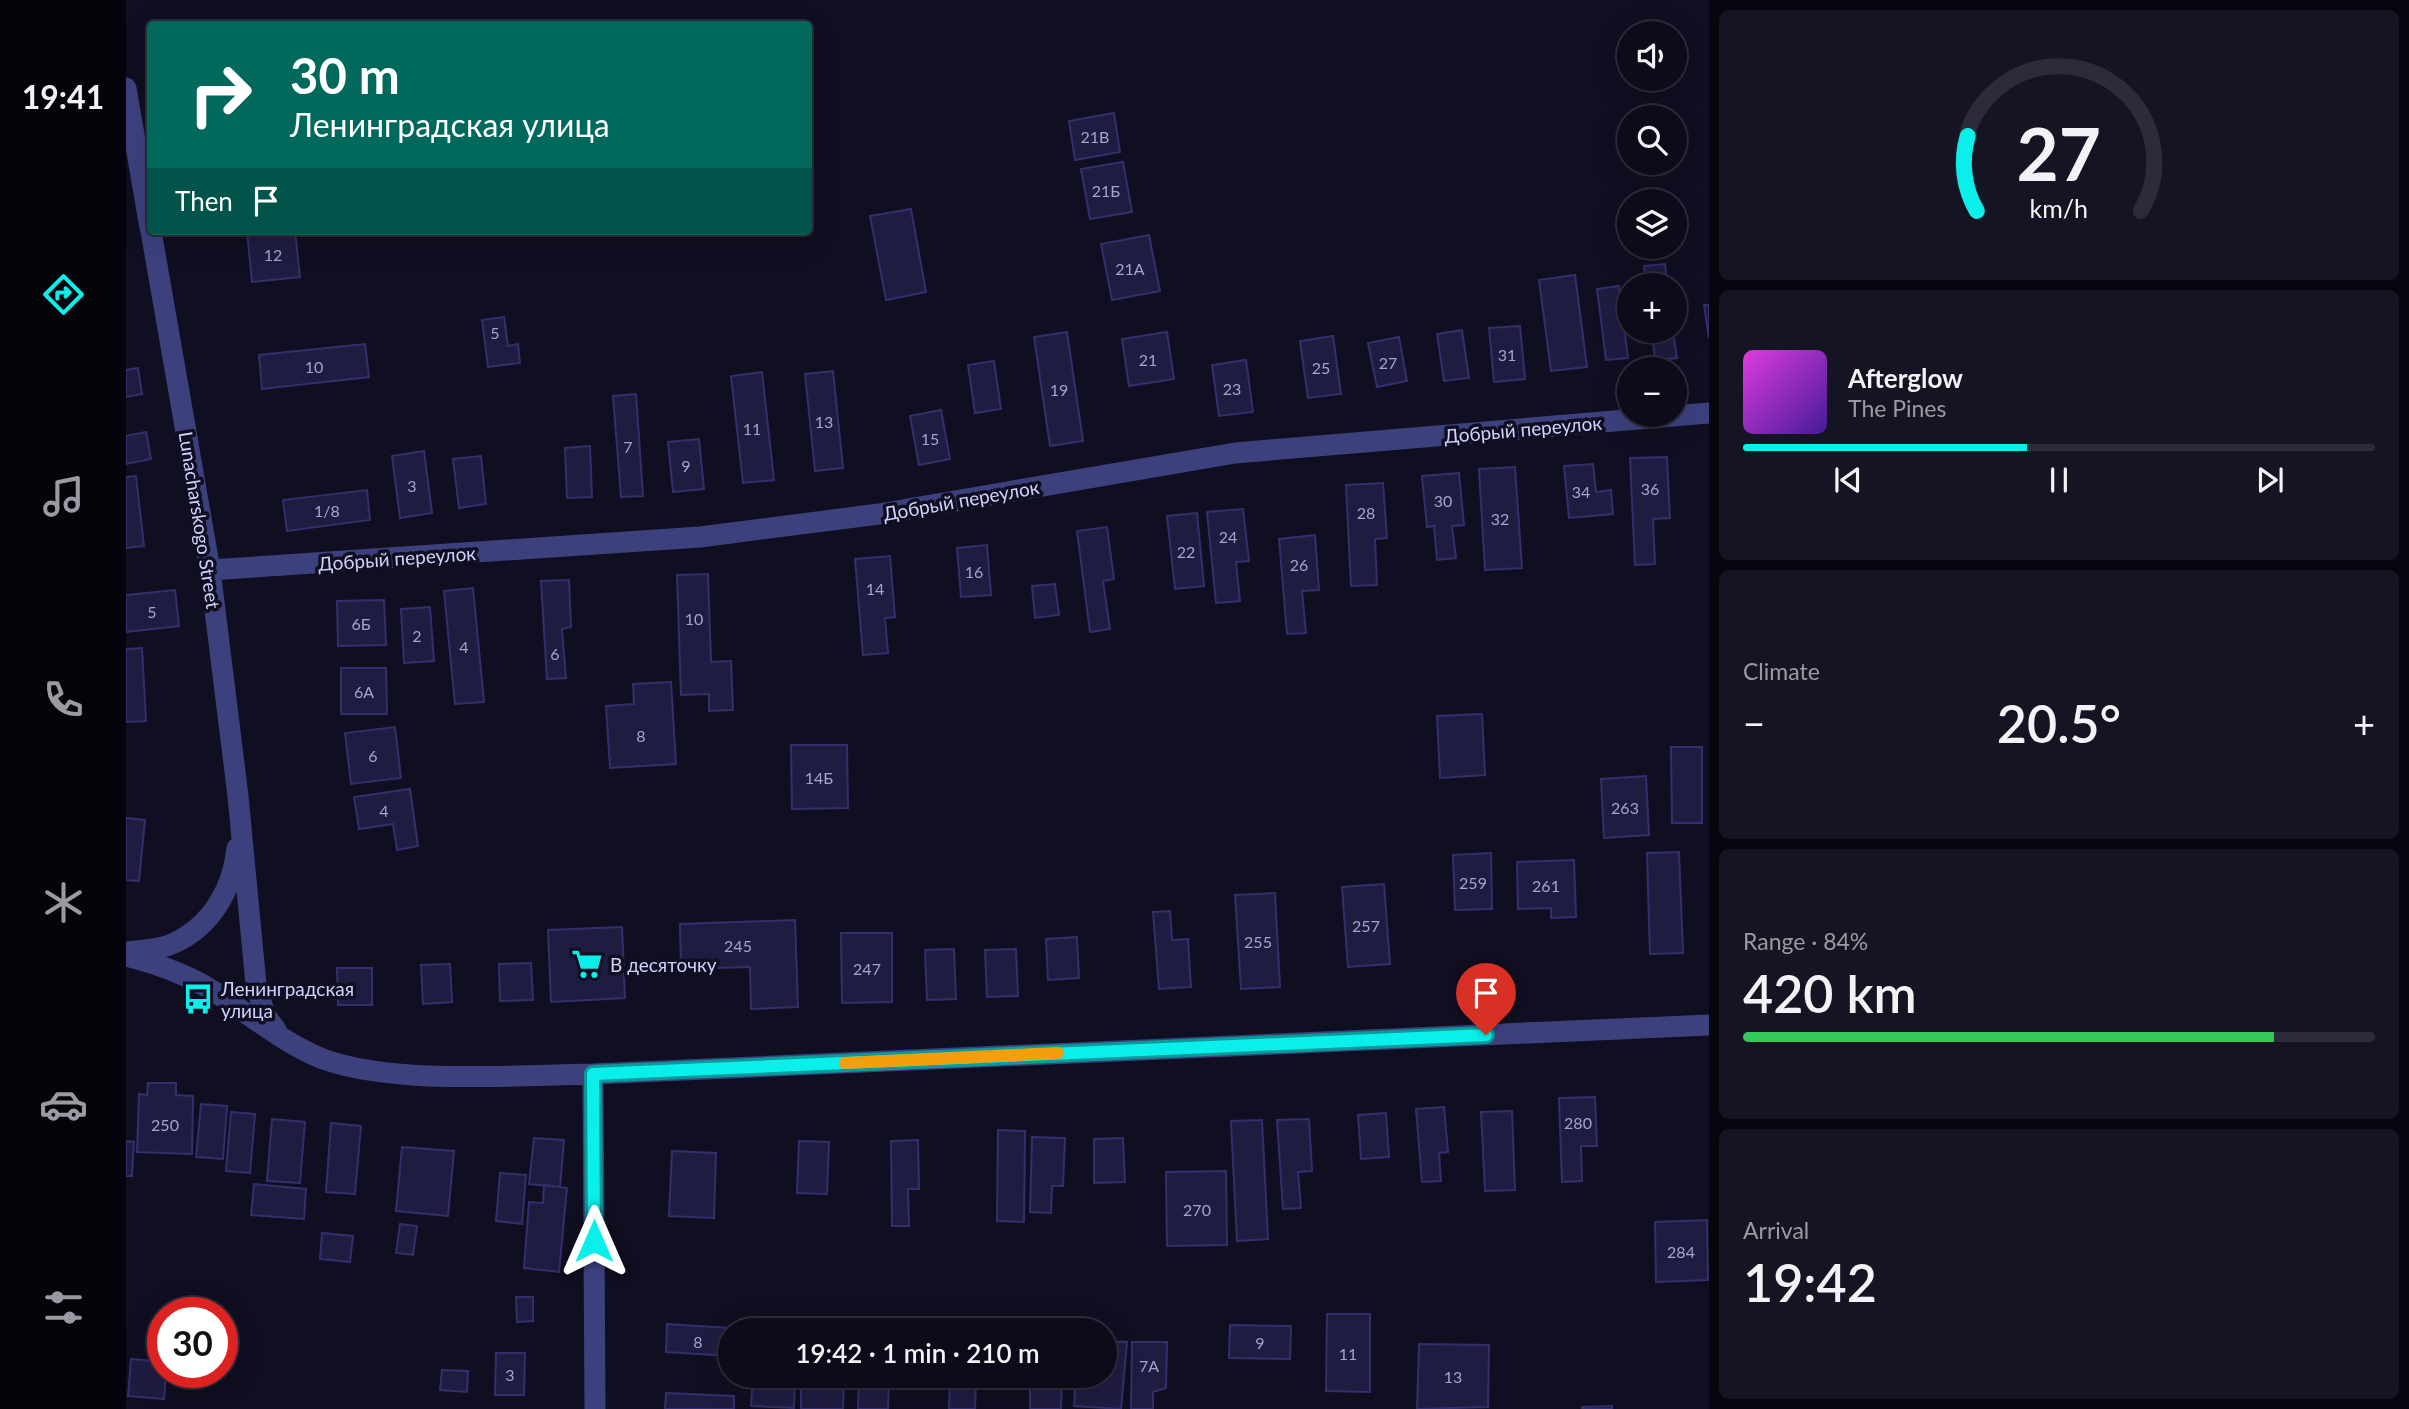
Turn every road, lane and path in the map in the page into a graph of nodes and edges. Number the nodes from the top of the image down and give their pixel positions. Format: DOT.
graph roads {
  1 [pos="126,88"];
  2 [pos="147,207"];
  3 [pos="152,235"];
  4 [pos="1709,413"];
  5 [pos="210,570"];
  6 [pos="240,811"];
  7 [pos="126,954"];
  8 [pos="1709,1025"];
  9 [pos="282,1037"];
  10 [pos="593,1074"];
  11 [pos="595,1409"];
  1 -- 2 [label="street, Lunacharskogo Street"];
  3 -- 5 [label="street, Lunacharskogo Street"];
  4 -- 5 [label="street, Добрый переулок"];
  5 -- 6 [label="street, Lunacharskogo Street"];
  6 -- 7 [label="street"];
  6 -- 9 [label="street"];
  7 -- 9 [label="street"];
  8 -- 10 [label="street"];
  9 -- 10 [label="street"];
  10 -- 11 [label="street"];
}
